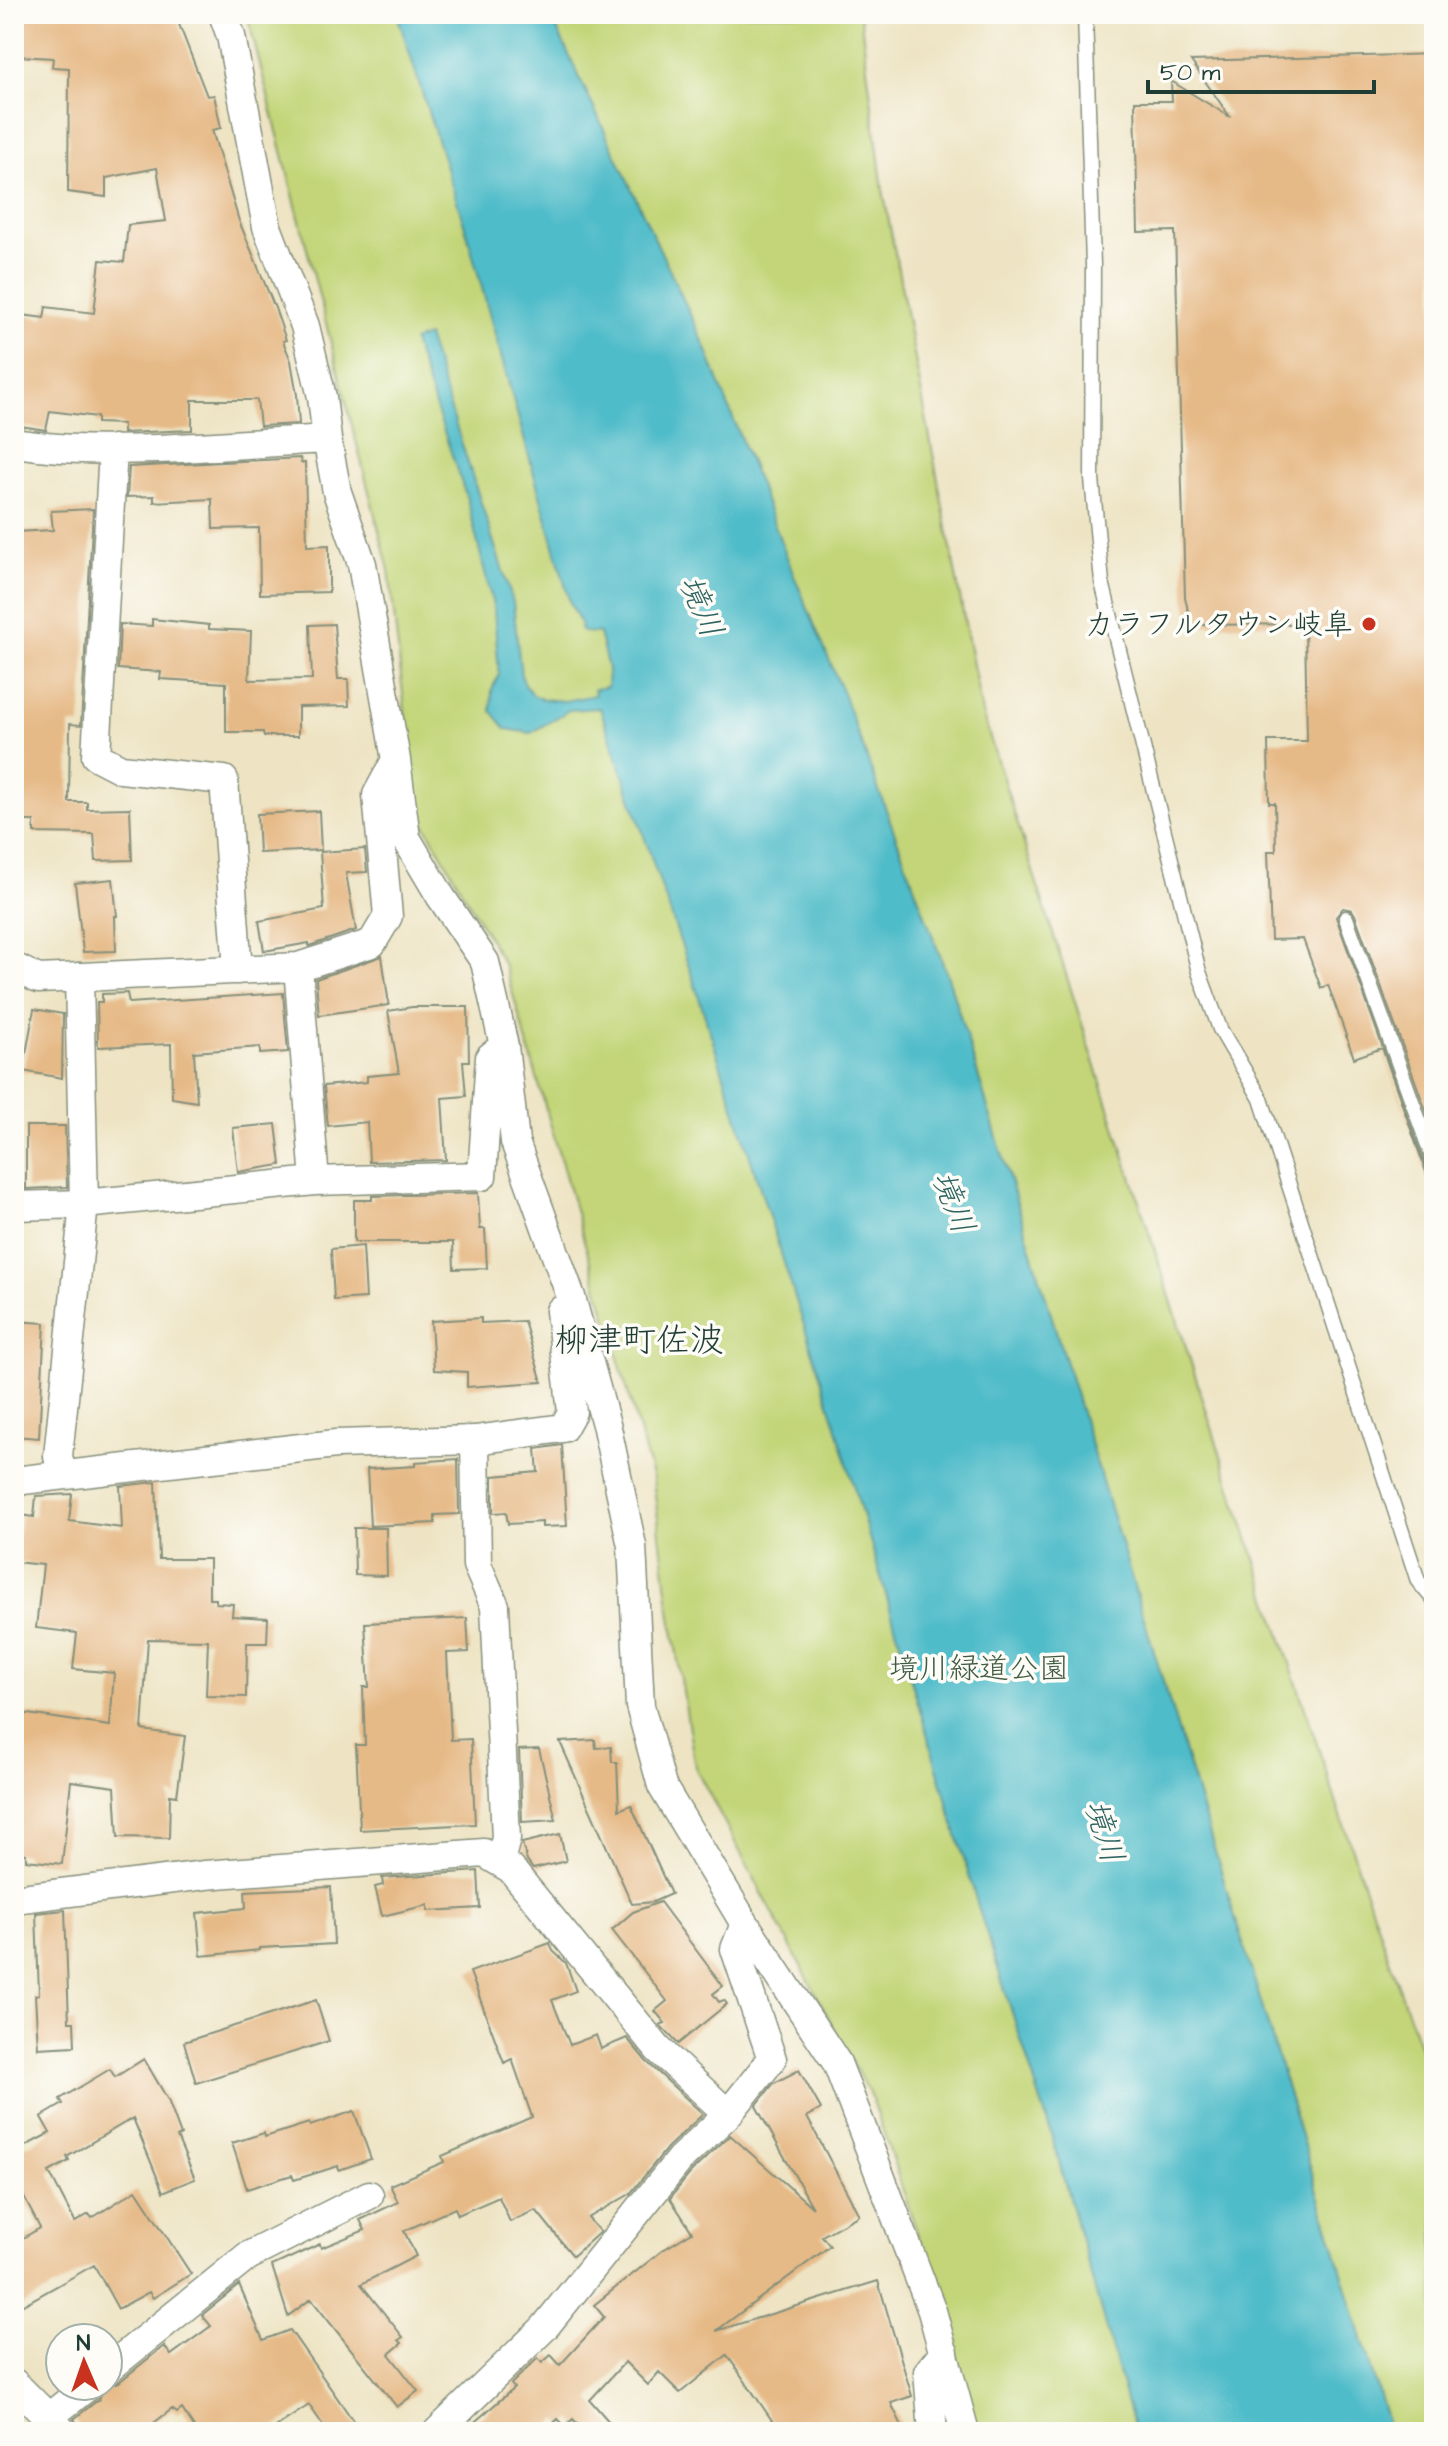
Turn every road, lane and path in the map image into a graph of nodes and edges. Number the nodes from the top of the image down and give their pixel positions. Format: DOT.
graph roads {
  1 [pos="223,14"];
  2 [pos="1085,14"];
  3 [pos="327,439"];
  4 [pos="14,443"];
  5 [pos="113,449"];
  6 [pos="396,760"];
  7 [pos="1346,918"];
  8 [pos="14,967"];
  9 [pos="298,967"];
  10 [pos="238,970"];
  11 [pos="79,977"];
  12 [pos="504,1046"];
  13 [pos="1434,1162"];
  14 [pos="315,1181"];
  15 [pos="84,1204"];
  16 [pos="14,1206"];
  17 [pos="571,1297"];
  18 [pos="475,1440"];
  19 [pos="62,1475"];
  20 [pos="14,1481"];
  21 [pos="1434,1600"];
  22 [pos="500,1862"];
  23 [pos="14,1899"];
  24 [pos="745,1924"];
  25 [pos="728,2114"];
  26 [pos="369,2195"];
  27 [pos="944,2352"];
  28 [pos="124,2356"];
  29 [pos="14,2383"];
  30 [pos="75,2402"];
  31 [pos="56,2425"];
  32 [pos="437,2432"];
  33 [pos="933,2432"];
  34 [pos="965,2432"];
  1 -- 3 [label="street"];
  2 -- 21 [label="lane"];
  3 -- 5 [label="street"];
  3 -- 6 [label="street"];
  4 -- 5 [label="street"];
  5 -- 10 [label="street"];
  6 -- 9 [label="street"];
  6 -- 12 [label="street"];
  7 -- 13 [label="lane"];
  8 -- 11 [label="street"];
  9 -- 10 [label="street"];
  9 -- 14 [label="street"];
  10 -- 11 [label="street"];
  11 -- 15 [label="street"];
  12 -- 14 [label="street"];
  12 -- 17 [label="street"];
  14 -- 15 [label="street"];
  15 -- 16 [label="street"];
  15 -- 19 [label="street"];
  17 -- 18 [label="street"];
  17 -- 24 [label="street"];
  18 -- 19 [label="street"];
  18 -- 22 [label="street"];
  19 -- 20 [label="street"];
  22 -- 23 [label="street"];
  22 -- 25 [label="street"];
  24 -- 25 [label="street"];
  24 -- 27 [label="street"];
  25 -- 32 [label="street"];
  26 -- 28 [label="street"];
  27 -- 33 [label="street"];
  27 -- 34 [label="street"];
  29 -- 31 [label="street"];
  30 -- 31 [label="street"];
}
